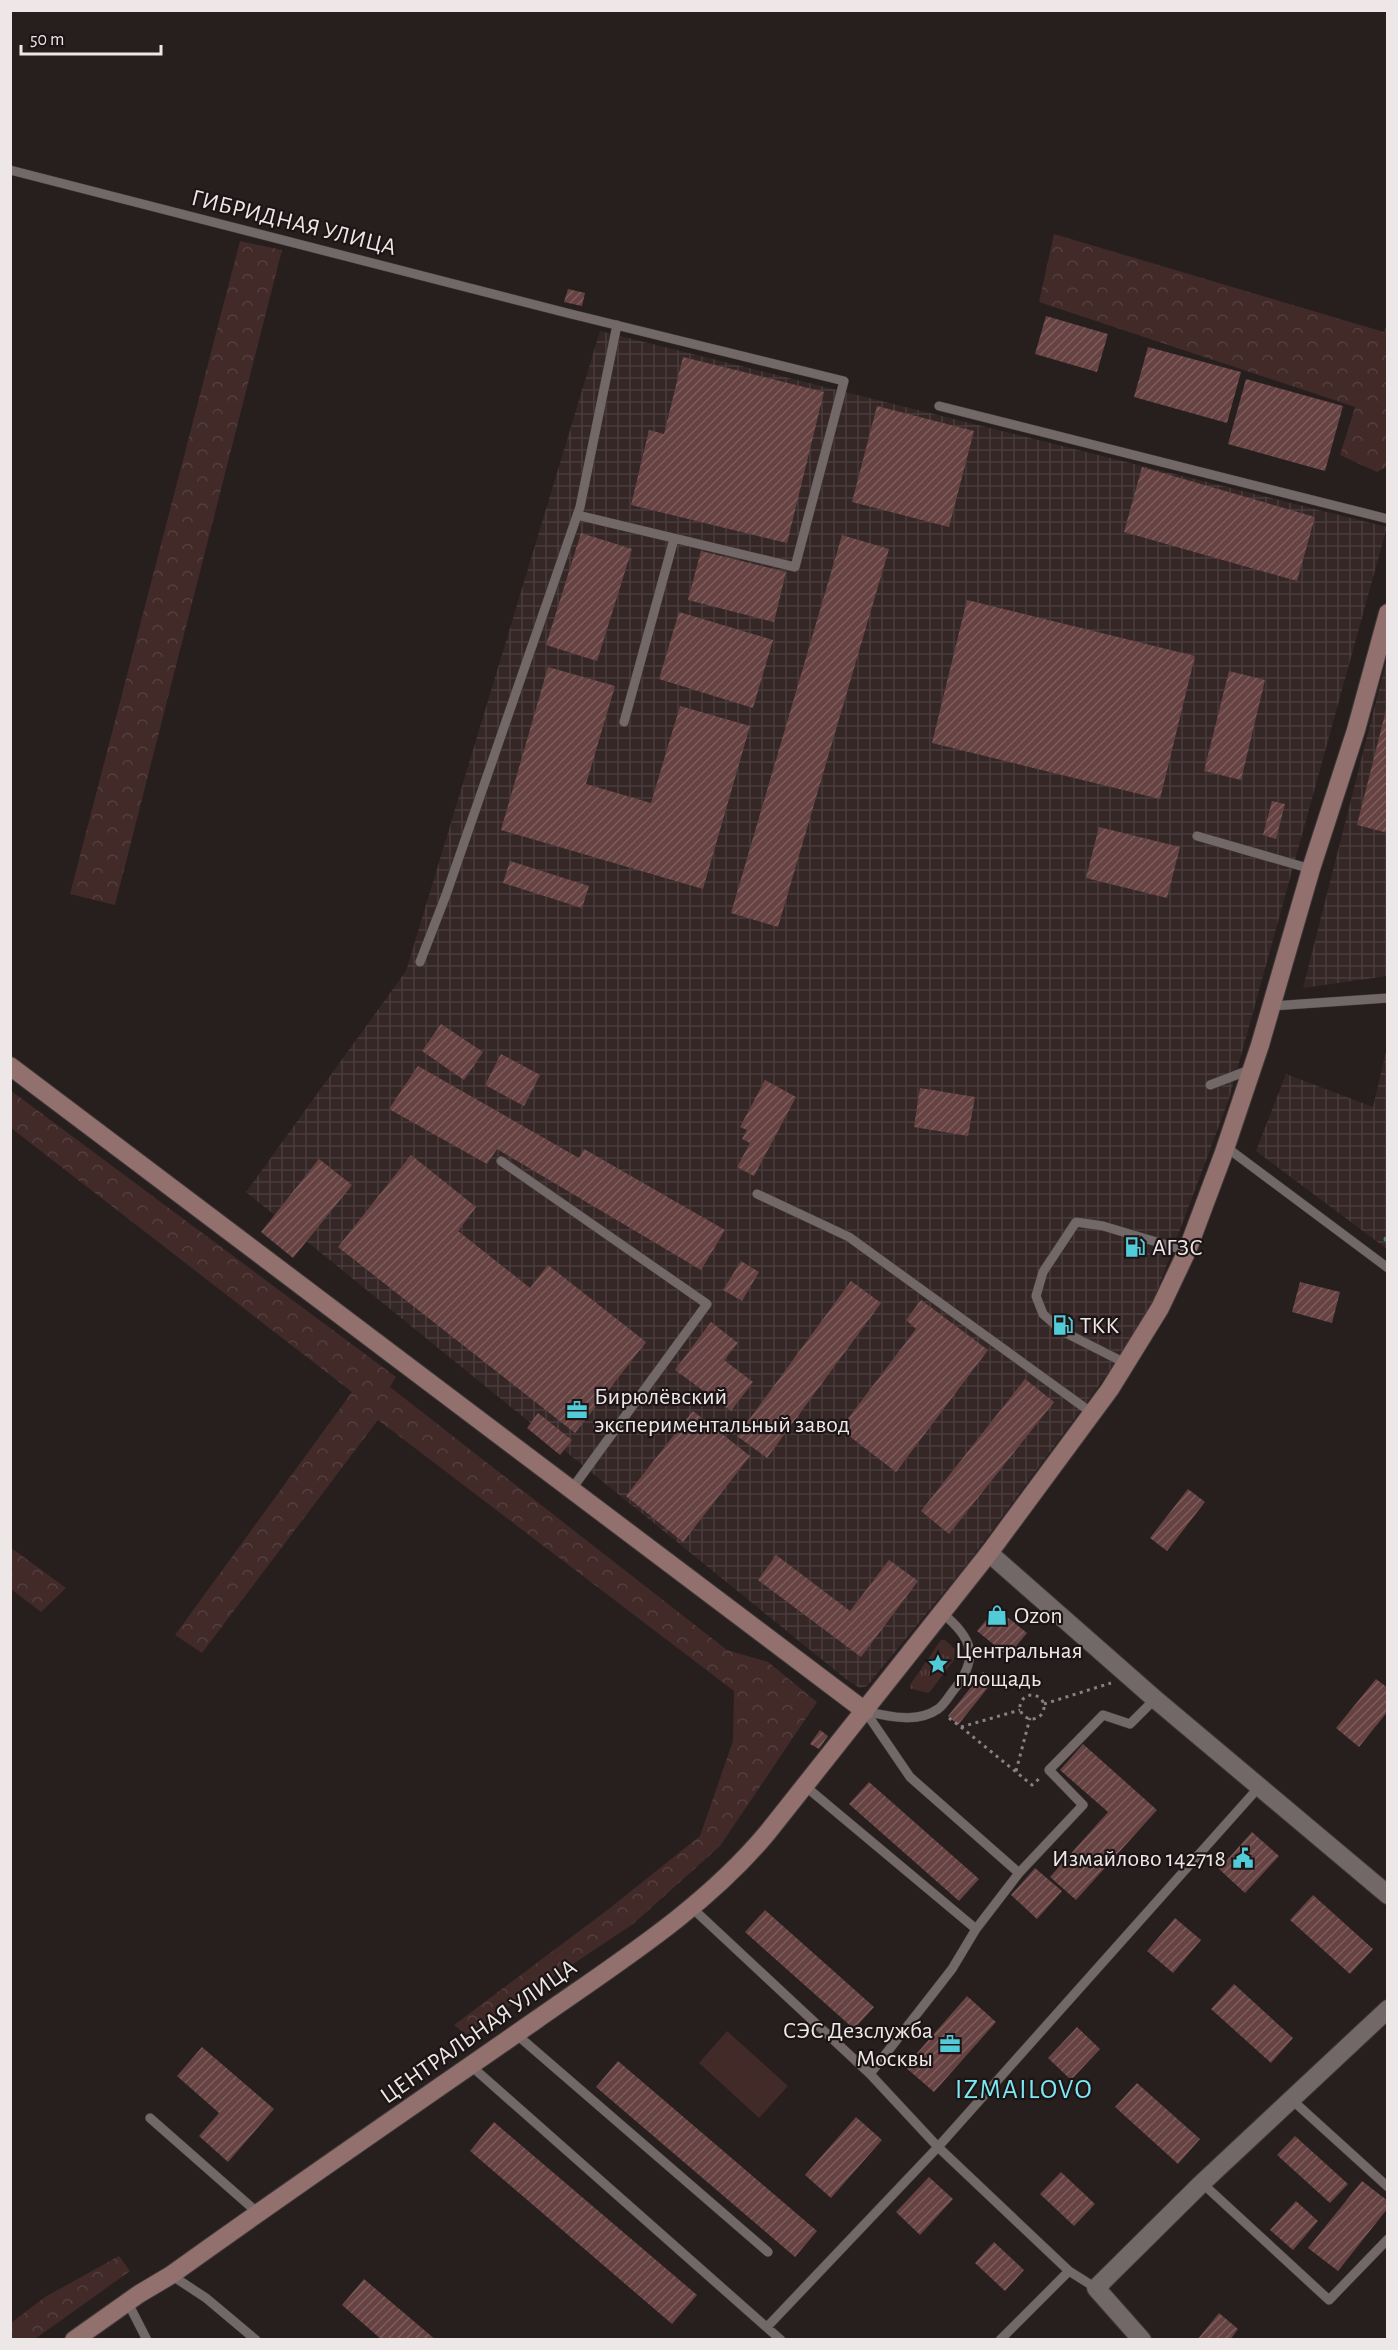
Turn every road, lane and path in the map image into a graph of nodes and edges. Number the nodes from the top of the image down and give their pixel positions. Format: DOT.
graph roads {
  1 [pos="10,170"];
  2 [pos="617,325"];
  3 [pos="939,406"];
  4 [pos="577,515"];
  5 [pos="1388,519"];
  6 [pos="674,539"];
  7 [pos="1388,613"];
  8 [pos="624,722"];
  9 [pos="1197,836"];
  10 [pos="1311,869"];
  11 [pos="420,962"];
  12 [pos="1388,998"];
  13 [pos="1272,1006"];
  14 [pos="10,1066"];
  15 [pos="1253,1069"];
  16 [pos="1210,1085"];
  17 [pos="1226,1147"];
  18 [pos="501,1161"];
  19 [pos="757,1194"];
  20 [pos="1187,1251"];
  21 [pos="1388,1268"];
  22 [pos="1126,1364"];
  23 [pos="1092,1413"];
  24 [pos="572,1490"];
  25 [pos="989,1553"];
  26 [pos="942,1613"];
  27 [pos="1130,1677"];
  28 [pos="1155,1699"];
  29 [pos="1044,1704"];
  30 [pos="938,1709"];
  31 [pos="1020,1710"];
  32 [pos="865,1711"];
  33 [pos="1030,1718"];
  34 [pos="961,1727"];
  35 [pos="1049,1770"];
  36 [pos="1016,1771"];
  37 [pos="805,1786"];
  38 [pos="1259,1787"];
  39 [pos="1019,1873"];
  40 [pos="1388,1895"];
  41 [pos="691,1907"];
  42 [pos="976,1929"];
  43 [pos="1388,2008"];
  44 [pos="516,2034"];
  45 [pos="470,2065"];
  46 [pos="870,2074"];
  47 [pos="1291,2099"];
  48 [pos="150,2118"];
  49 [pos="938,2147"];
  50 [pos="1202,2183"];
  51 [pos="1388,2187"];
  52 [pos="258,2213"];
  53 [pos="1388,2239"];
  54 [pos="768,2252"];
  55 [pos="1069,2271"];
  56 [pos="171,2275"];
  57 [pos="1096,2288"];
  58 [pos="128,2303"];
  59 [pos="767,2327"];
  60 [pos="74,2340"];
  61 [pos="147,2340"];
  62 [pos="256,2340"];
  63 [pos="781,2340"];
  64 [pos="1000,2340"];
  65 [pos="1142,2340"];
  1 -- 2 [label="lane, ГИБРИДНАЯ УЛИЦА"];
  2 -- 4 [label="lane"];
  2 -- 6 [label="lane, ГИБРИДНАЯ УЛИЦА"];
  3 -- 5 [label="lane"];
  4 -- 6 [label="lane"];
  4 -- 11 [label="lane"];
  6 -- 8 [label="lane"];
  7 -- 10 [label="street, ЦЕНТРАЛЬНАЯ УЛИЦА"];
  9 -- 10 [label="lane"];
  10 -- 13 [label="street, ЦЕНТРАЛЬНАЯ УЛИЦА"];
  12 -- 13 [label="lane"];
  13 -- 15 [label="street, ЦЕНТРАЛЬНАЯ УЛИЦА"];
  14 -- 24 [label="street"];
  15 -- 16 [label="lane"];
  15 -- 17 [label="street, ЦЕНТРАЛЬНАЯ УЛИЦА"];
  17 -- 20 [label="street, ЦЕНТРАЛЬНАЯ УЛИЦА"];
  17 -- 21 [label="lane"];
  18 -- 24 [label="lane"];
  19 -- 23 [label="lane"];
  20 -- 22 [label="street, ЦЕНТРАЛЬНАЯ УЛИЦА"];
  20 -- 22 [label="lane"];
  22 -- 23 [label="street, ЦЕНТРАЛЬНАЯ УЛИЦА"];
  23 -- 25 [label="street, ЦЕНТРАЛЬНАЯ УЛИЦА"];
  24 -- 32 [label="street"];
  25 -- 26 [label="street, ЦЕНТРАЛЬНАЯ УЛИЦА"];
  25 -- 27 [label="street"];
  26 -- 30 [label="lane"];
  26 -- 32 [label="street, ЦЕНТРАЛЬНАЯ УЛИЦА"];
  27 -- 28 [label="street"];
  27 -- 29 [label="path"];
  28 -- 35 [label="lane"];
  28 -- 38 [label="street"];
  29 -- 31 [label="path"];
  29 -- 33 [label="path"];
  30 -- 32 [label="lane"];
  30 -- 34 [label="path"];
  31 -- 33 [label="path"];
  31 -- 34 [label="path"];
  32 -- 37 [label="street, ЦЕНТРАЛЬНАЯ УЛИЦА"];
  32 -- 39 [label="lane"];
  33 -- 36 [label="path"];
  34 -- 36 [label="path"];
  35 -- 36 [label="path"];
  35 -- 39 [label="lane"];
  37 -- 41 [label="street, ЦЕНТРАЛЬНАЯ УЛИЦА"];
  37 -- 42 [label="lane"];
  38 -- 40 [label="street"];
  38 -- 49 [label="lane"];
  39 -- 42 [label="lane"];
  41 -- 44 [label="street, ЦЕНТРАЛЬНАЯ УЛИЦА"];
  41 -- 46 [label="lane"];
  42 -- 46 [label="lane"];
  43 -- 47 [label="street"];
  44 -- 45 [label="street, ЦЕНТРАЛЬНАЯ УЛИЦА"];
  44 -- 54 [label="lane"];
  45 -- 52 [label="street, ЦЕНТРАЛЬНАЯ УЛИЦА"];
  45 -- 59 [label="lane"];
  46 -- 49 [label="lane"];
  47 -- 50 [label="street"];
  47 -- 51 [label="lane"];
  48 -- 52 [label="lane"];
  49 -- 55 [label="lane"];
  49 -- 59 [label="lane"];
  50 -- 53 [label="lane"];
  50 -- 57 [label="street"];
  52 -- 56 [label="street, ЦЕНТРАЛЬНАЯ УЛИЦА"];
  55 -- 57 [label="lane"];
  55 -- 64 [label="lane"];
  56 -- 58 [label="street, ЦЕНТРАЛЬНАЯ УЛИЦА"];
  56 -- 62 [label="lane"];
  57 -- 65 [label="street"];
  58 -- 60 [label="street, ЦЕНТРАЛЬНАЯ УЛИЦА"];
  58 -- 61 [label="lane"];
  59 -- 63 [label="lane"];
}
